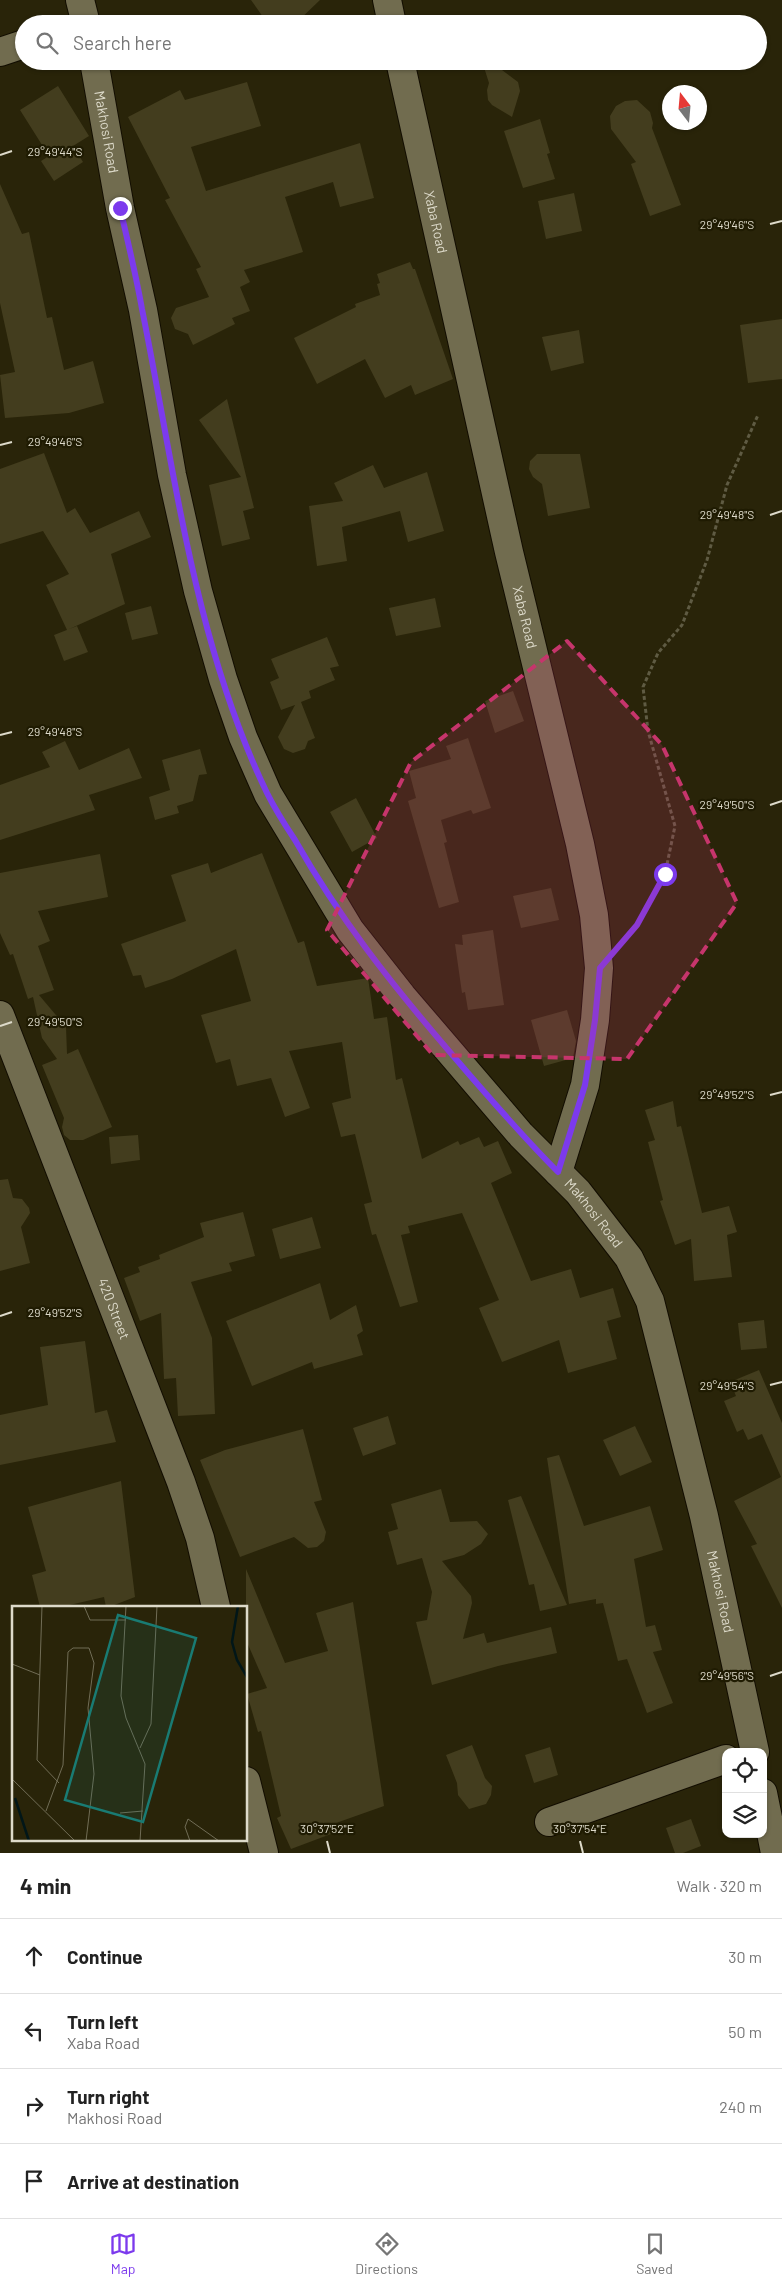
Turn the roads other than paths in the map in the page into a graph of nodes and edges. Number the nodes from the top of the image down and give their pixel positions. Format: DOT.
graph roads {
  1 [pos="80,0"];
  2 [pos="387,0"];
  3 [pos="83,15"];
  4 [pos="390,15"];
  5 [pos="15,47"];
  6 [pos="0,52"];
  7 [pos="96,70"];
  8 [pos="402,70"];
  9 [pos="0,1015"];
  10 [pos="558,1172"];
  11 [pos="216,1606"];
  12 [pos="751,1748"];
  13 [pos="722,1760"];
  14 [pos="248,1789"];
  15 [pos="767,1814"];
  16 [pos="549,1822"];
  17 [pos="264,1853"];
  18 [pos="775,1853"];
  1 -- 3 [label="street"];
  2 -- 4 [label="street"];
  5 -- 6 [label="street"];
  7 -- 10 [label="street, Makhosi Road"];
  8 -- 10 [label="street, Xaba Road"];
  9 -- 11 [label="street, 420 Street"];
  10 -- 12 [label="street, Makhosi Road"];
  13 -- 16 [label="street"];
  14 -- 17 [label="street"];
  15 -- 18 [label="street"];
}
